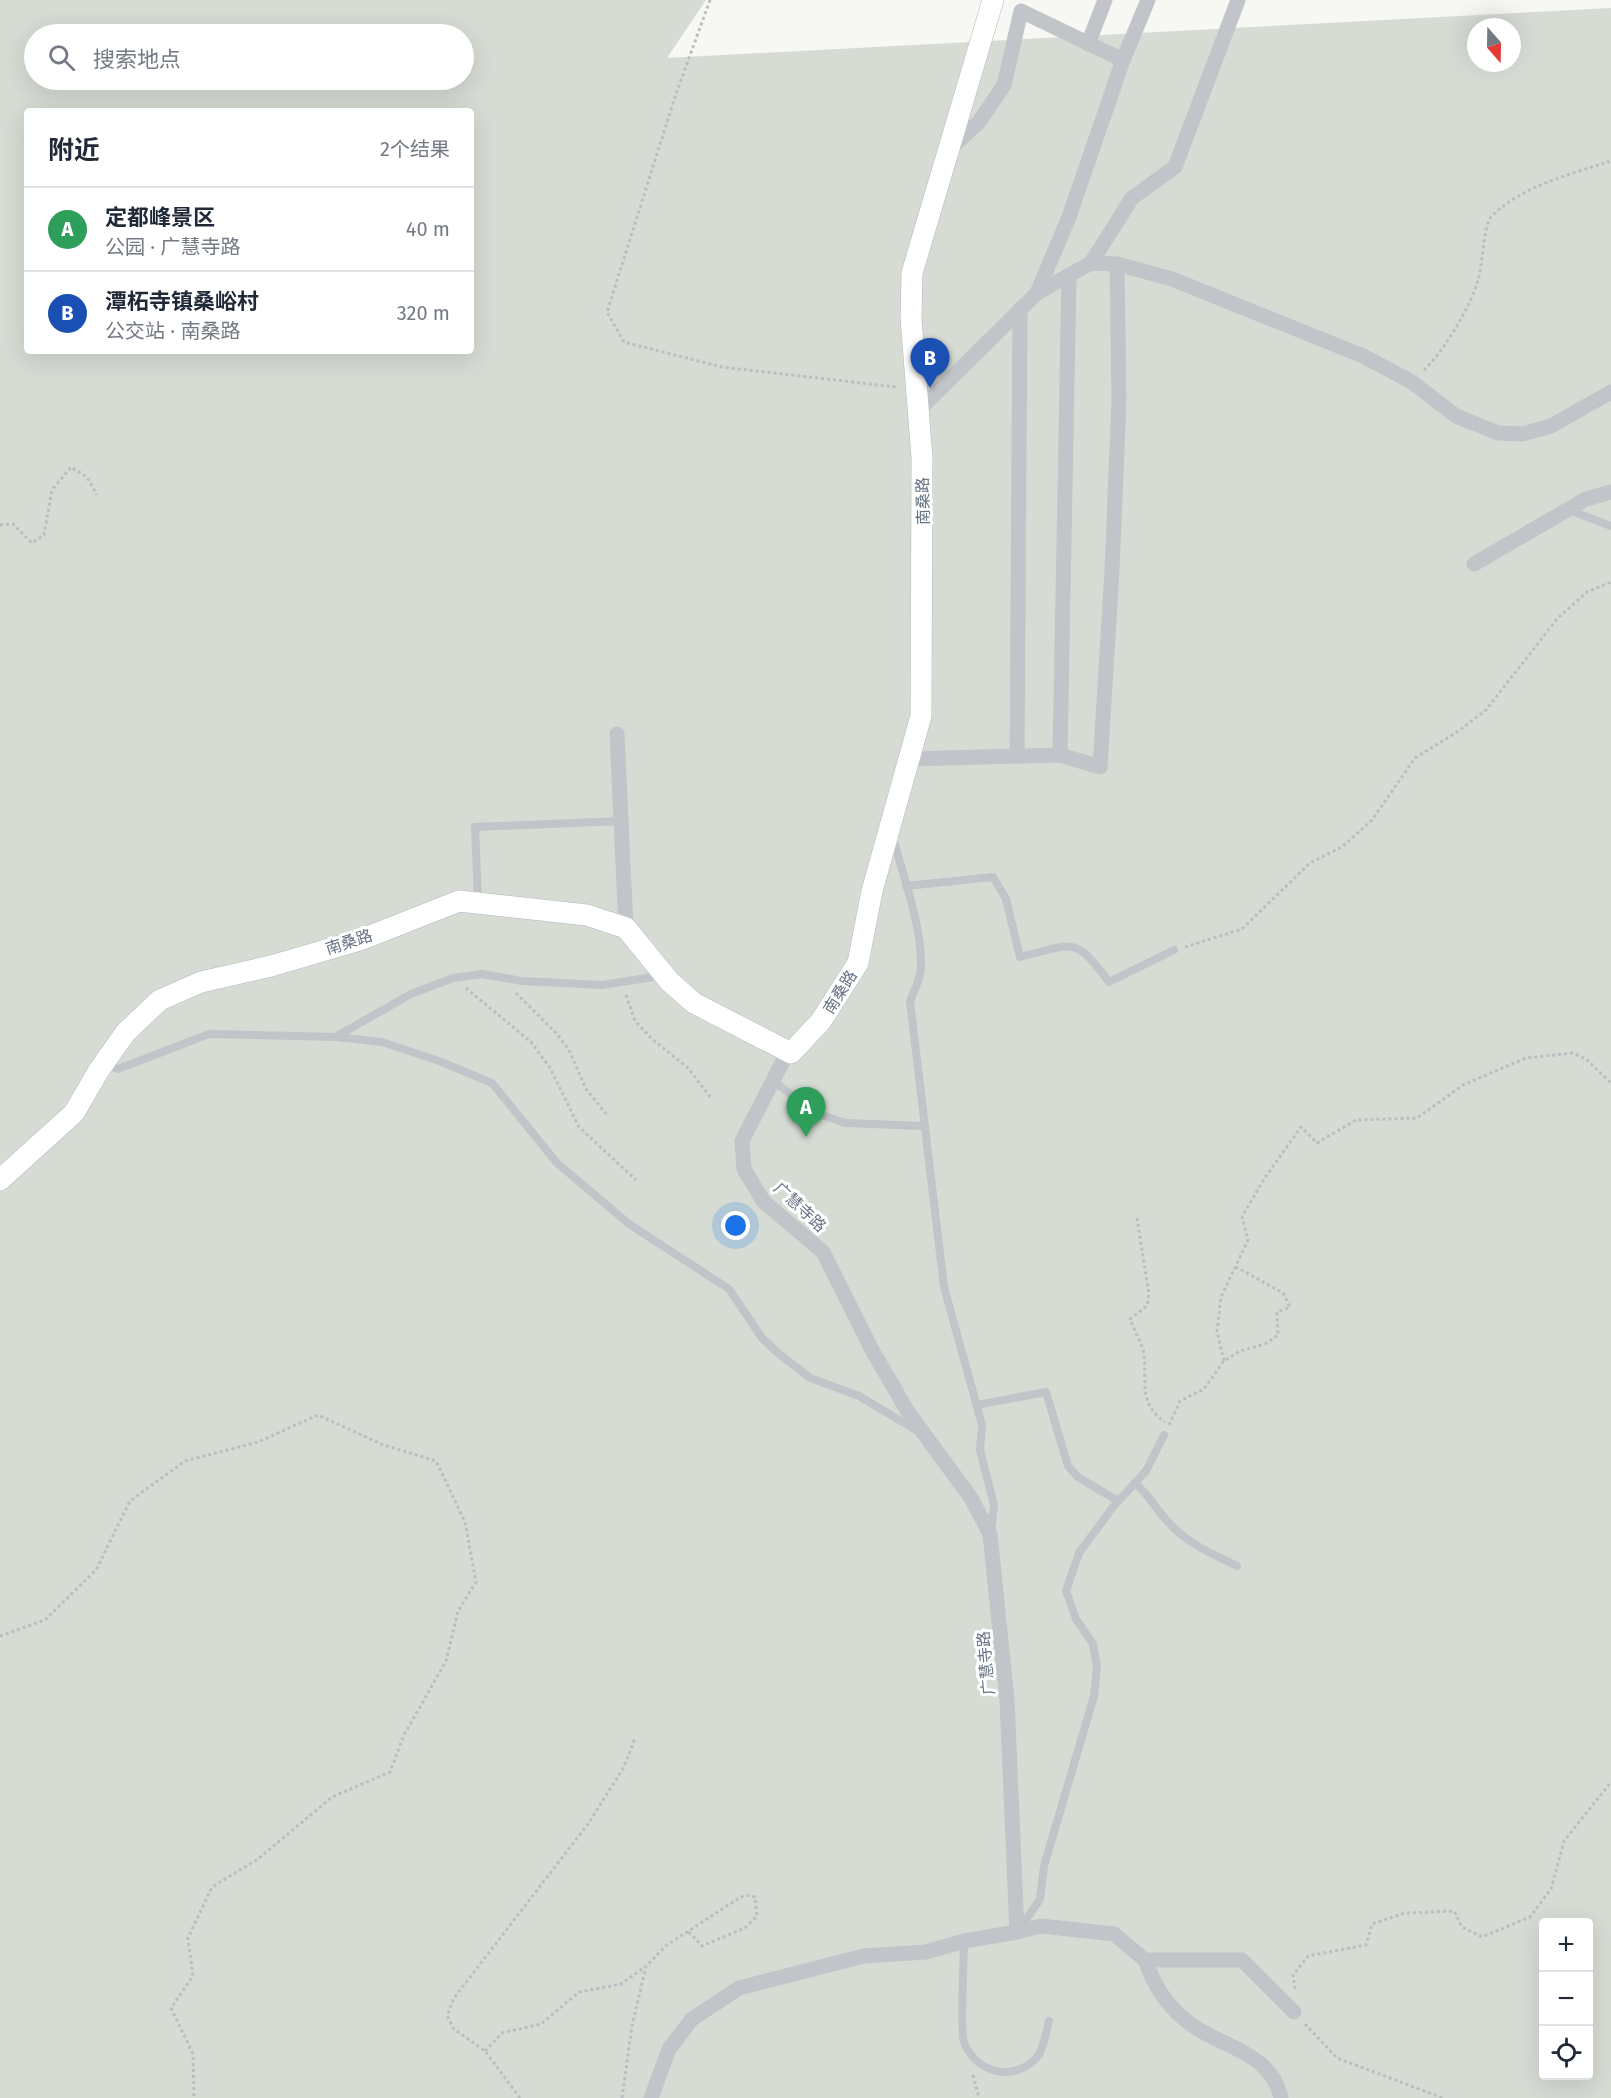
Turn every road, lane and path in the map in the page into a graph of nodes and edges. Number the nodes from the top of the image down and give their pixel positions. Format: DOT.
graph roads {
  1 [pos="710,0"];
  2 [pos="993,0"];
  3 [pos="1105,0"];
  4 [pos="1148,0"];
  5 [pos="1238,0"];
  6 [pos="1088,44"];
  7 [pos="1123,60"];
  8 [pos="950,149"];
  9 [pos="1611,161"];
  10 [pos="1091,263"];
  11 [pos="1117,264"];
  12 [pos="1069,275"];
  13 [pos="1037,293"];
  14 [pos="1020,309"];
  15 [pos="1412,382"];
  16 [pos="1611,392"];
  17 [pos="919,399"];
  18 [pos="1611,492"];
  19 [pos="97,495"];
  20 [pos="1568,510"];
  21 [pos="0,525"];
  22 [pos="1611,526"];
  23 [pos="1474,564"];
  24 [pos="1611,582"];
  25 [pos="617,734"];
  26 [pos="1017,755"];
  27 [pos="1060,755"];
  28 [pos="908,759"];
  29 [pos="621,821"];
  30 [pos="890,825"];
  31 [pos="906,886"];
  32 [pos="478,903"];
  33 [pos="627,928"];
  34 [pos="1174,950"];
  35 [pos="664,975"];
  36 [pos="500,977"];
  37 [pos="453,978"];
  38 [pos="621,982"];
  39 [pos="336,1037"];
  40 [pos="791,1053"];
  41 [pos="104,1064"];
  42 [pos="773,1081"];
  43 [pos="1611,1083"];
  44 [pos="711,1098"];
  45 [pos="607,1115"];
  46 [pos="923,1126"];
  47 [pos="0,1180"];
  48 [pos="636,1180"];
  49 [pos="1137,1218"];
  50 [pos="1236,1267"];
  51 [pos="1224,1361"];
  52 [pos="977,1405"];
  53 [pos="1169,1425"];
  54 [pos="1164,1435"];
  55 [pos="927,1438"];
  56 [pos="1135,1483"];
  57 [pos="1119,1501"];
  58 [pos="990,1534"];
  59 [pos="1237,1566"];
  60 [pos="0,1636"];
  61 [pos="635,1738"];
  62 [pos="1611,1782"];
  63 [pos="688,1931"];
  64 [pos="1017,1932"];
  65 [pos="964,1941"];
  66 [pos="1145,1960"];
  67 [pos="646,1966"];
  68 [pos="1294,2012"];
  69 [pos="1049,2021"];
  70 [pos="485,2051"];
  71 [pos="194,2098"];
  72 [pos="520,2098"];
  73 [pos="622,2098"];
  74 [pos="651,2098"];
  75 [pos="1281,2098"];
  76 [pos="1443,2098"];
  1 -- 17 [label="path"];
  2 -- 8 [label="street, 南桑路"];
  3 -- 6 [label="street"];
  4 -- 7 [label="street"];
  5 -- 10 [label="street"];
  6 -- 7 [label="street"];
  6 -- 8 [label="street"];
  7 -- 13 [label="street"];
  8 -- 17 [label="street, 南桑路"];
  9 -- 15 [label="path"];
  10 -- 11 [label="street"];
  10 -- 12 [label="street"];
  11 -- 15 [label="street"];
  11 -- 27 [label="street"];
  12 -- 13 [label="street"];
  12 -- 27 [label="street"];
  13 -- 14 [label="street"];
  14 -- 17 [label="street"];
  14 -- 26 [label="street"];
  15 -- 16 [label="street"];
  17 -- 28 [label="street, 南桑路"];
  18 -- 20 [label="street"];
  19 -- 21 [label="path"];
  20 -- 22 [label="lane"];
  20 -- 23 [label="street"];
  24 -- 34 [label="path"];
  25 -- 29 [label="street"];
  26 -- 27 [label="street"];
  26 -- 28 [label="street"];
  28 -- 30 [label="street, 南桑路"];
  29 -- 32 [label="lane"];
  29 -- 33 [label="street"];
  30 -- 31 [label="lane"];
  30 -- 40 [label="street, 南桑路"];
  31 -- 34 [label="lane"];
  31 -- 46 [label="lane"];
  32 -- 33 [label="street, 南桑路"];
  32 -- 41 [label="street, 南桑路"];
  33 -- 35 [label="street"];
  35 -- 38 [label="lane"];
  35 -- 40 [label="street"];
  36 -- 37 [label="lane"];
  36 -- 38 [label="lane"];
  36 -- 45 [label="path"];
  37 -- 39 [label="lane"];
  37 -- 48 [label="path"];
  38 -- 44 [label="path"];
  39 -- 41 [label="lane"];
  39 -- 55 [label="lane"];
  40 -- 42 [label="street, 广慧寺路"];
  41 -- 47 [label="street, 南桑路"];
  42 -- 46 [label="lane"];
  42 -- 55 [label="street, 广慧寺路"];
  43 -- 50 [label="path"];
  46 -- 52 [label="lane"];
  49 -- 53 [label="path"];
  50 -- 51 [label="path"];
  50 -- 51 [label="path"];
  51 -- 53 [label="path"];
  52 -- 57 [label="lane"];
  52 -- 58 [label="lane"];
  53 -- 54 [label="path"];
  54 -- 56 [label="lane"];
  55 -- 58 [label="street, 广慧寺路"];
  56 -- 57 [label="lane"];
  56 -- 59 [label="lane"];
  57 -- 64 [label="lane"];
  58 -- 64 [label="street, 广慧寺路"];
  60 -- 71 [label="path"];
  61 -- 70 [label="path"];
  62 -- 68 [label="path"];
  63 -- 63 [label="path"];
  63 -- 67 [label="path"];
  64 -- 65 [label="street"];
  64 -- 66 [label="street"];
  65 -- 69 [label="lane"];
  65 -- 74 [label="street"];
  66 -- 68 [label="street"];
  66 -- 75 [label="street"];
  67 -- 70 [label="path"];
  67 -- 73 [label="path"];
  68 -- 76 [label="path"];
  70 -- 72 [label="path"];
}
